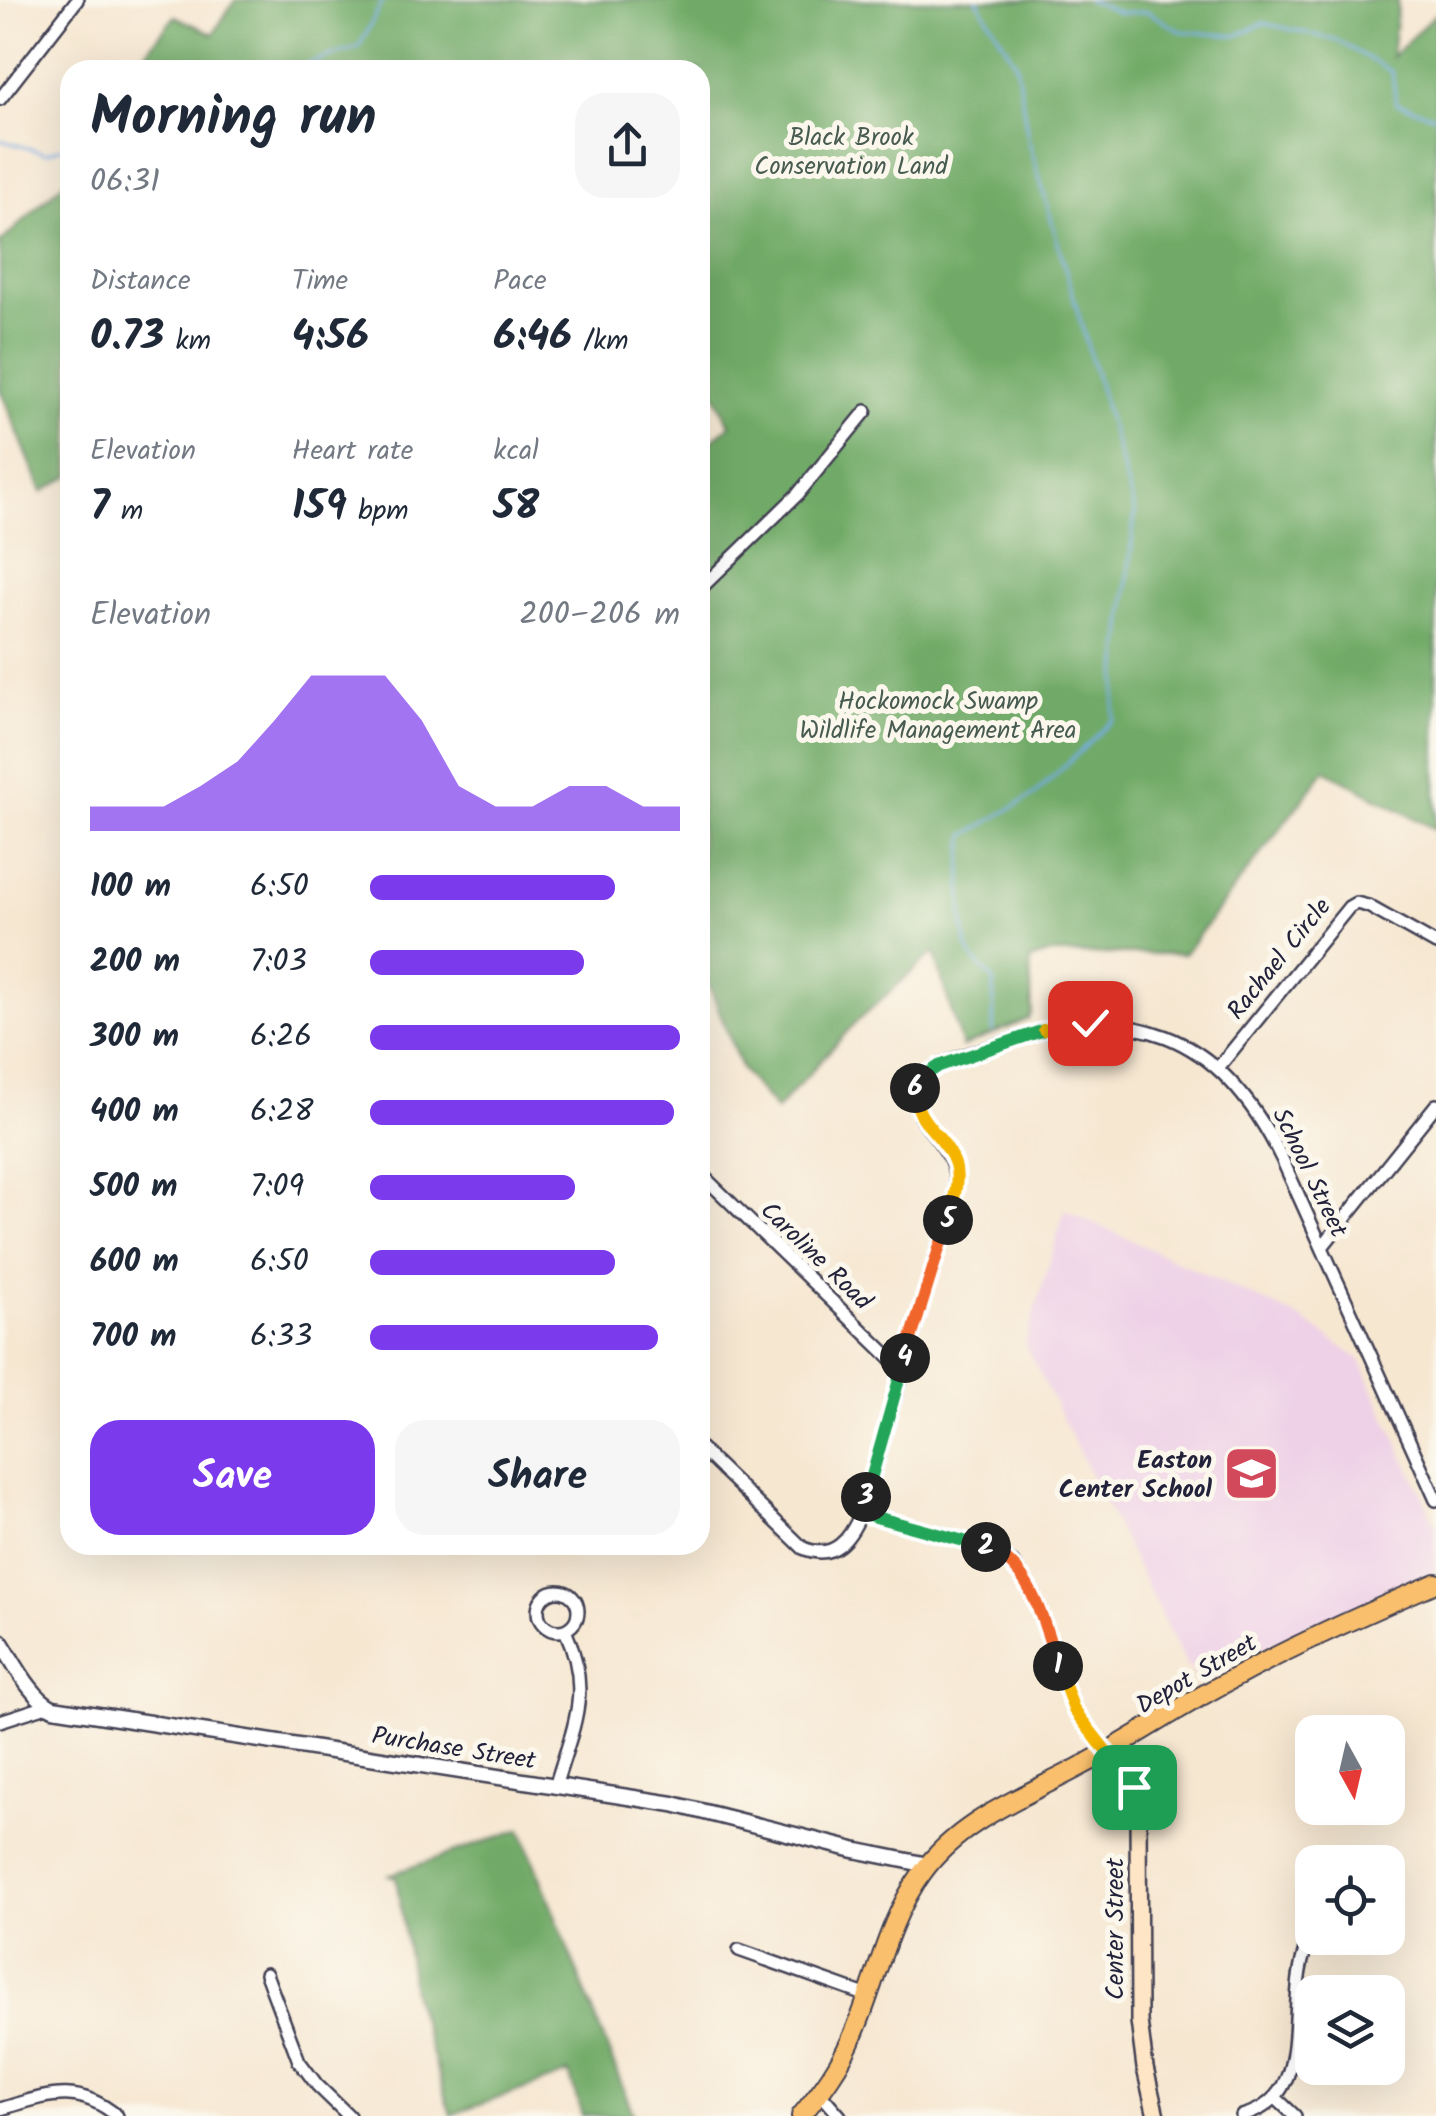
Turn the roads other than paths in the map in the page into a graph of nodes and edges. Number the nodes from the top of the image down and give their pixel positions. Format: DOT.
graph roads {
  1 [pos="77,0"];
  2 [pos="0,99"];
  3 [pos="866,411"];
  4 [pos="710,578"];
  5 [pos="1436,944"];
  6 [pos="1218,1068"];
  7 [pos="1436,1104"];
  8 [pos="710,1183"];
  9 [pos="1322,1247"];
  10 [pos="902,1369"];
  11 [pos="710,1458"];
  12 [pos="1436,1500"];
  13 [pos="861,1513"];
  14 [pos="1436,1583"];
  15 [pos="565,1630"];
  16 [pos="0,1641"];
  17 [pos="47,1706"];
  18 [pos="0,1721"];
  19 [pos="1105,1752"];
  20 [pos="555,1787"];
  21 [pos="928,1864"];
  22 [pos="739,1950"];
  23 [pos="1302,1955"];
  24 [pos="266,1974"];
  25 [pos="868,1996"];
  26 [pos="820,2092"];
  27 [pos="1276,2099"];
  28 [pos="0,2109"];
  29 [pos="117,2116"];
  30 [pos="349,2116"];
  31 [pos="800,2116"];
  32 [pos="840,2116"];
  33 [pos="1156,2116"];
  34 [pos="1242,2116"];
  35 [pos="1294,2116"];
  1 -- 2 [label="street"];
  3 -- 4 [label="street"];
  5 -- 6 [label="street, Rachael Circle"];
  6 -- 9 [label="street, School Street"];
  6 -- 10 [label="street, School Street"];
  7 -- 9 [label="street"];
  8 -- 10 [label="street, Caroline Road"];
  9 -- 12 [label="street, School Street"];
  10 -- 13 [label="street"];
  11 -- 13 [label="street"];
  13 -- 19 [label="street"];
  14 -- 19 [label="highway, Depot Street"];
  15 -- 20 [label="street"];
  16 -- 17 [label="street"];
  17 -- 18 [label="street"];
  17 -- 20 [label="street, Purchase Street"];
  19 -- 21 [label="highway, Depot Street"];
  19 -- 33 [label="main road, Center Street"];
  20 -- 21 [label="street, Purchase Street"];
  21 -- 25 [label="highway, Depot Street"];
  22 -- 25 [label="street"];
  23 -- 27 [label="street"];
  24 -- 30 [label="street"];
  25 -- 26 [label="highway, Depot Street"];
  26 -- 31 [label="highway, Depot Street"];
  26 -- 32 [label="street"];
  27 -- 34 [label="street"];
  27 -- 35 [label="street"];
  28 -- 29 [label="street"];
}
